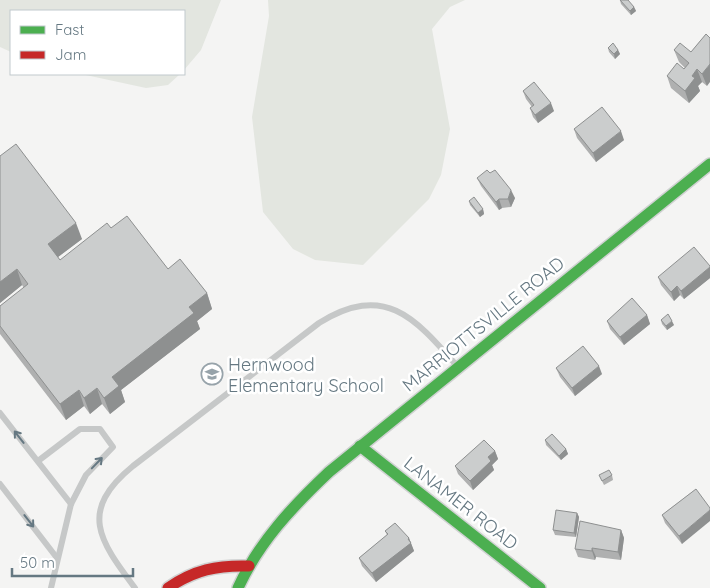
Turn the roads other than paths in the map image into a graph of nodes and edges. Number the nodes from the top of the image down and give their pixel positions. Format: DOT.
graph roads {
  1 [pos="710,164"];
  2 [pos="458,367"];
  3 [pos="0,413"];
  4 [pos="360,446"];
  5 [pos="38,462"];
  6 [pos="0,484"];
  7 [pos="71,504"];
  8 [pos="57,558"];
  9 [pos="249,566"];
  10 [pos="51,588"];
  11 [pos="135,588"];
  12 [pos="168,588"];
  13 [pos="238,588"];
  14 [pos="540,588"];
  1 -- 2 [label="main road, MARRIOTTSVILLE ROAD"];
  2 -- 4 [label="main road, MARRIOTTSVILLE ROAD"];
  2 -- 11 [label="lane"];
  5 -- 3 [label="lane, one-way"];
  4 -- 9 [label="main road, MARRIOTTSVILLE ROAD"];
  4 -- 14 [label="main road, LANAMER ROAD"];
  5 -- 7 [label="lane"];
  7 -- 5 [label="lane, one-way"];
  6 -- 8 [label="lane, one-way"];
  7 -- 8 [label="lane"];
  8 -- 10 [label="lane"];
  9 -- 12 [label="main road"];
  9 -- 13 [label="main road, MARRIOTTSVILLE ROAD"];
}
